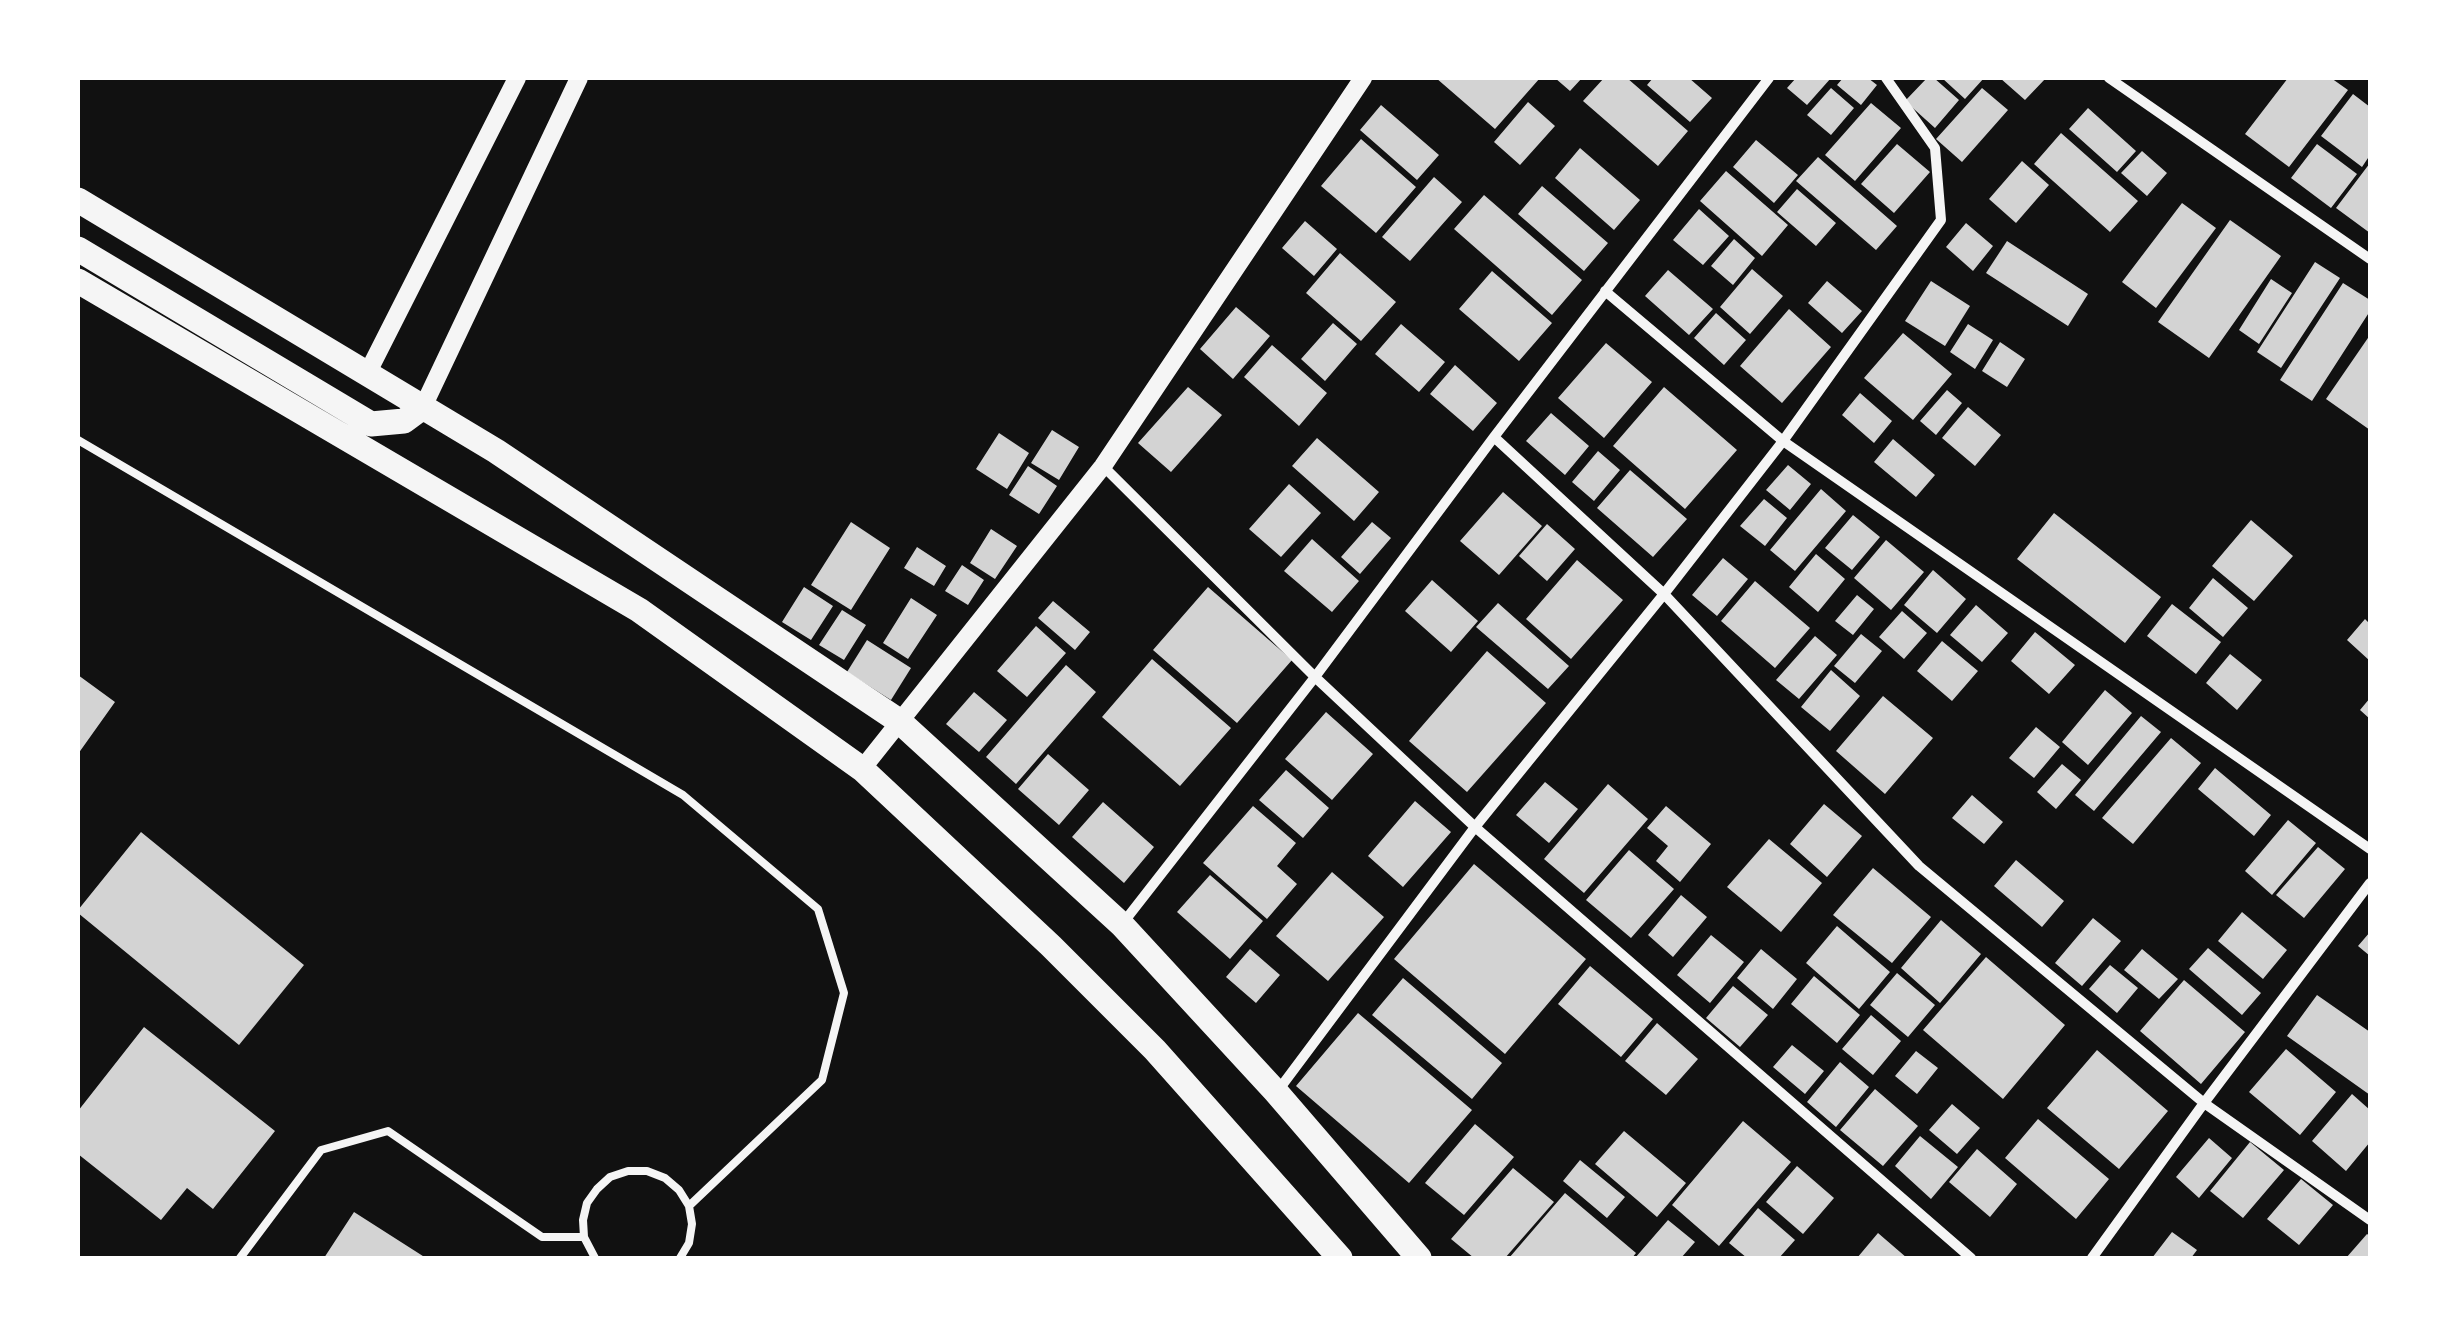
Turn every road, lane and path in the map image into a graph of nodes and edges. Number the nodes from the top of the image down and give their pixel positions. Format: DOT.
graph roads {
  1 [pos="517,78"];
  2 [pos="579,78"];
  3 [pos="1363,78"];
  4 [pos="1769,78"];
  5 [pos="1886,78"];
  6 [pos="2109,78"];
  7 [pos="78,200"];
  8 [pos="78,250"];
  9 [pos="2370,259"];
  10 [pos="78,281"];
  11 [pos="1605,291"];
  12 [pos="367,374"];
  13 [pos="423,407"];
  14 [pos="371,424"];
  15 [pos="1494,437"];
  16 [pos="78,440"];
  17 [pos="1783,441"];
  18 [pos="1103,466"];
  19 [pos="402,471"];
  20 [pos="1664,594"];
  21 [pos="1315,677"];
  22 [pos="898,721"];
  23 [pos="862,769"];
  24 [pos="1475,827"];
  25 [pos="2370,848"];
  26 [pos="2370,883"];
  27 [pos="1122,924"];
  28 [pos="1276,1092"];
  29 [pos="2204,1102"];
  30 [pos="689,1206"];
  31 [pos="2370,1220"];
  32 [pos="584,1238"];
  33 [pos="240,1258"];
  34 [pos="595,1258"];
  35 [pos="680,1258"];
  36 [pos="1340,1258"];
  37 [pos="1419,1258"];
  38 [pos="1971,1258"];
  39 [pos="2092,1258"];
  1 -- 12 [label="street"];
  2 -- 13 [label="street"];
  3 -- 18 [label="street"];
  4 -- 11 [label="street"];
  5 -- 17 [label="street"];
  6 -- 9 [label="street"];
  7 -- 12 [label="main road"];
  8 -- 14 [label="main road"];
  10 -- 19 [label="main road"];
  11 -- 15 [label="street"];
  11 -- 17 [label="street"];
  12 -- 13 [label="main road"];
  12 -- 14 [label="main road"];
  13 -- 14 [label="main road"];
  13 -- 22 [label="main road"];
  14 -- 19 [label="main road"];
  15 -- 20 [label="street"];
  15 -- 21 [label="street"];
  16 -- 30 [label="lane"];
  17 -- 20 [label="street"];
  17 -- 25 [label="street"];
  18 -- 21 [label="street"];
  18 -- 22 [label="street"];
  19 -- 23 [label="main road"];
  20 -- 24 [label="street"];
  20 -- 29 [label="street"];
  21 -- 24 [label="street"];
  21 -- 27 [label="street"];
  22 -- 23 [label="street"];
  22 -- 27 [label="main road"];
  23 -- 36 [label="main road"];
  24 -- 28 [label="street"];
  24 -- 38 [label="street"];
  26 -- 29 [label="street"];
  27 -- 28 [label="main road"];
  28 -- 37 [label="main road"];
  29 -- 31 [label="street"];
  29 -- 39 [label="street"];
  30 -- 32 [label="lane"];
  30 -- 35 [label="lane"];
  32 -- 33 [label="lane"];
  32 -- 34 [label="lane"];
}
